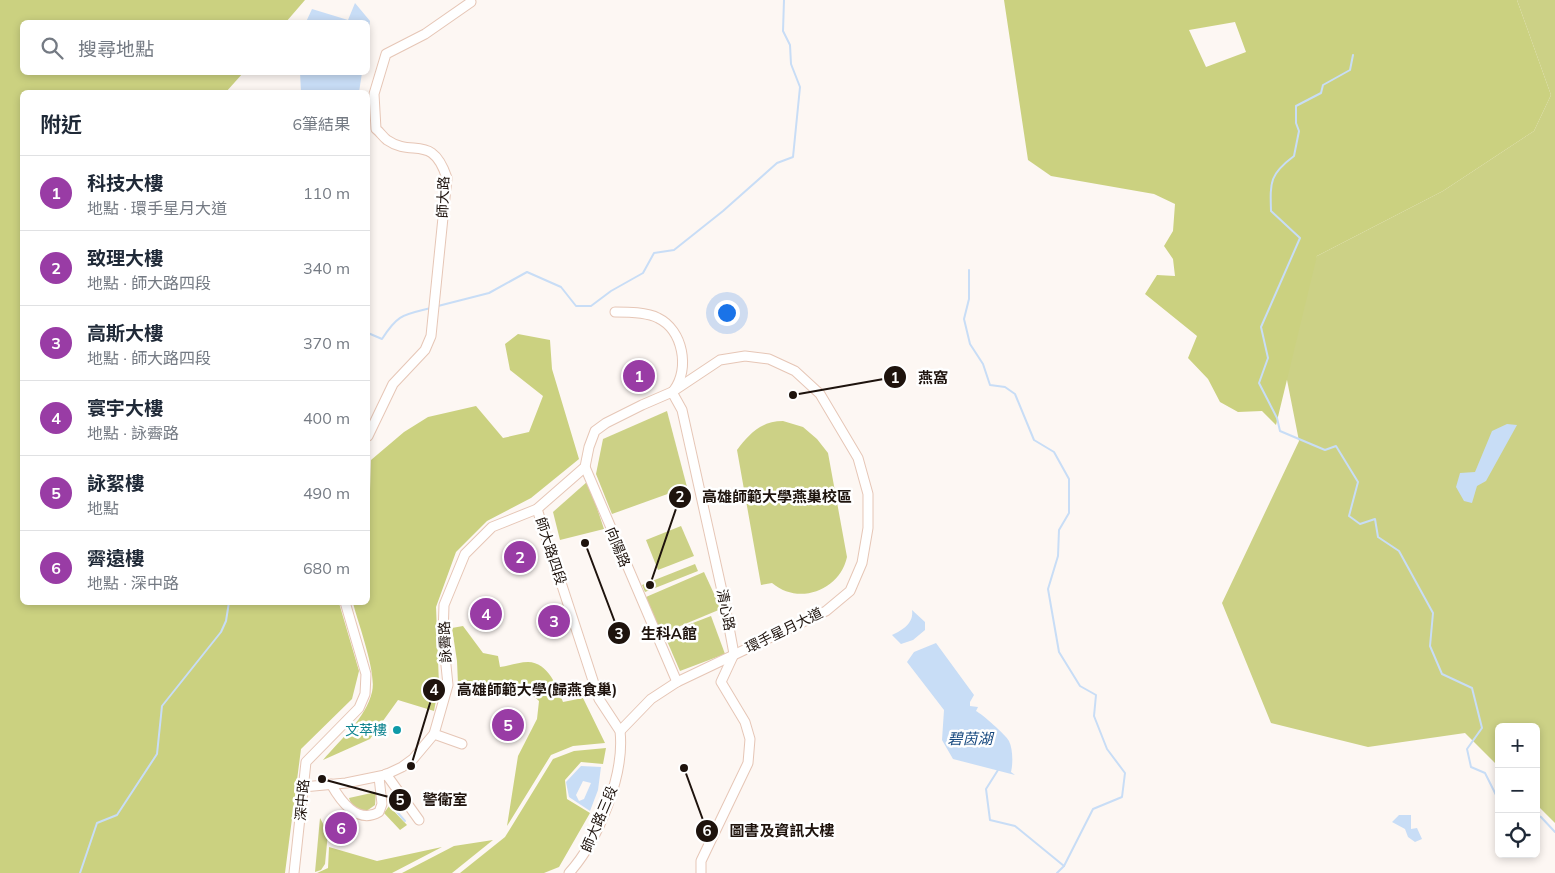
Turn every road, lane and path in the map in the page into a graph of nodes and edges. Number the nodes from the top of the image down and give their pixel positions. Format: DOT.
graph roads {
  1 [pos="471,2"];
  2 [pos="615,312"];
  3 [pos="672,392"];
  4 [pos="370,432"];
  5 [pos="585,467"];
  6 [pos="537,509"];
  7 [pos="346,605"];
  8 [pos="734,654"];
  9 [pos="677,682"];
  10 [pos="620,731"];
  11 [pos="434,734"];
  12 [pos="462,744"];
  13 [pos="383,776"];
  14 [pos="331,784"];
  15 [pos="305,786"];
  16 [pos="419,820"];
  17 [pos="294,873"];
  18 [pos="569,873"];
  19 [pos="701,873"];
  1 -- 4 [label="street, 師大路"];
  2 -- 3 [label="street"];
  3 -- 5 [label="street, 環手星月大道"];
  3 -- 8 [label="street, 清心路"];
  3 -- 8 [label="street, 環手星月大道"];
  5 -- 6 [label="street"];
  5 -- 9 [label="street, 向陽路"];
  6 -- 10 [label="street, 師大路四段"];
  6 -- 11 [label="street, 詠霽路"];
  7 -- 15 [label="street, 深中路"];
  8 -- 9 [label="street, 環手星月大道"];
  8 -- 19 [label="street"];
  9 -- 10 [label="street, 環手星月大道"];
  10 -- 18 [label="street, 師大路三段"];
  11 -- 12 [label="street"];
  11 -- 13 [label="street, 詠霽路"];
  13 -- 14 [label="street, 詠霽路"];
  13 -- 14 [label="street"];
  13 -- 16 [label="street"];
  14 -- 15 [label="street, 詠霽路"];
  15 -- 17 [label="street, 深中路"];
}
